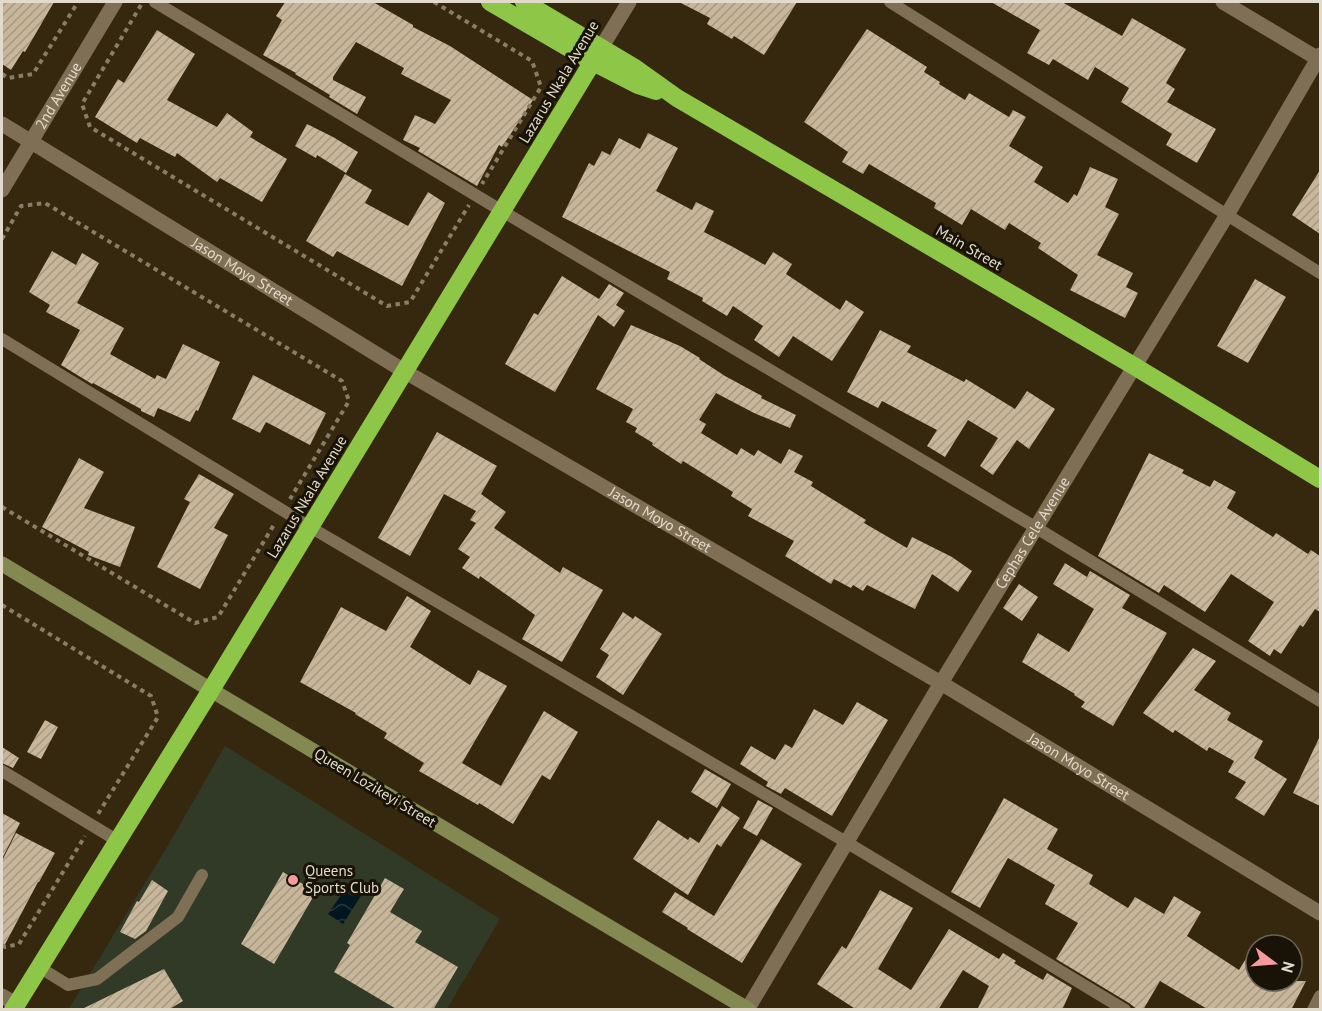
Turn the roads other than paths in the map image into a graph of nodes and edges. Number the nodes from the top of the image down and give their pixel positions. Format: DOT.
graph roads {
  1 [pos="115,2"];
  2 [pos="155,2"];
  3 [pos="490,2"];
  4 [pos="524,2"];
  5 [pos="629,2"];
  6 [pos="890,2"];
  7 [pos="1223,2"];
  8 [pos="597,55"];
  9 [pos="1320,58"];
  10 [pos="2,124"];
  11 [pos="30,142"];
  12 [pos="2,190"];
  13 [pos="502,211"];
  14 [pos="1227,215"];
  15 [pos="1320,273"];
  16 [pos="2,339"];
  17 [pos="1134,366"];
  18 [pos="404,371"];
  19 [pos="1320,479"];
  20 [pos="310,527"];
  21 [pos="1035,527"];
  22 [pos="2,564"];
  23 [pos="941,683"];
  24 [pos="211,690"];
  25 [pos="1320,701"];
  26 [pos="2,771"];
  27 [pos="118,841"];
  28 [pos="846,842"];
  29 [pos="202,874"];
  30 [pos="1320,913"];
  31 [pos="39,967"];
  32 [pos="1320,996"];
  33 [pos="10,1003"];
  34 [pos="748,1009"];
  35 [pos="1125,1010"];
  36 [pos="1313,1010"];
  1 -- 11 [label="street, 2nd Avenue"];
  2 -- 13 [label="lane"];
  3 -- 8 [label="highway"];
  4 -- 8 [label="highway"];
  5 -- 8 [label="street, Lazarus Nkala Avenue"];
  6 -- 14 [label="lane"];
  7 -- 9 [label="street"];
  8 -- 13 [label="highway, Lazarus Nkala Avenue"];
  8 -- 17 [label="highway, Main Street"];
  9 -- 14 [label="street, Cephas Cele Avenue"];
  10 -- 11 [label="street, Jason Moyo Street"];
  11 -- 12 [label="street, 2nd Avenue"];
  11 -- 18 [label="street, Jason Moyo Street"];
  13 -- 18 [label="highway, Lazarus Nkala Avenue"];
  13 -- 21 [label="lane"];
  14 -- 15 [label="lane"];
  14 -- 17 [label="street, Cephas Cele Avenue"];
  16 -- 20 [label="lane"];
  17 -- 19 [label="highway, Main Street"];
  17 -- 21 [label="street, Cephas Cele Avenue"];
  18 -- 20 [label="highway, Lazarus Nkala Avenue"];
  18 -- 23 [label="street, Jason Moyo Street"];
  20 -- 24 [label="highway, Lazarus Nkala Avenue"];
  20 -- 28 [label="lane"];
  21 -- 23 [label="street, Cephas Cele Avenue"];
  21 -- 25 [label="lane"];
  22 -- 24 [label="street, Queen Lozikeyi Street"];
  23 -- 28 [label="street, Cephas Cele Avenue"];
  23 -- 30 [label="street, Jason Moyo Street"];
  24 -- 27 [label="highway, Lazarus Nkala Avenue"];
  24 -- 34 [label="street, Queen Lozikeyi Street"];
  26 -- 27 [label="lane"];
  27 -- 31 [label="highway, Lazarus Nkala Avenue"];
  28 -- 34 [label="street, Cephas Cele Avenue"];
  28 -- 35 [label="lane"];
  29 -- 31 [label="lane"];
  31 -- 33 [label="highway, Lazarus Nkala Avenue"];
  32 -- 36 [label="lane"];
}
